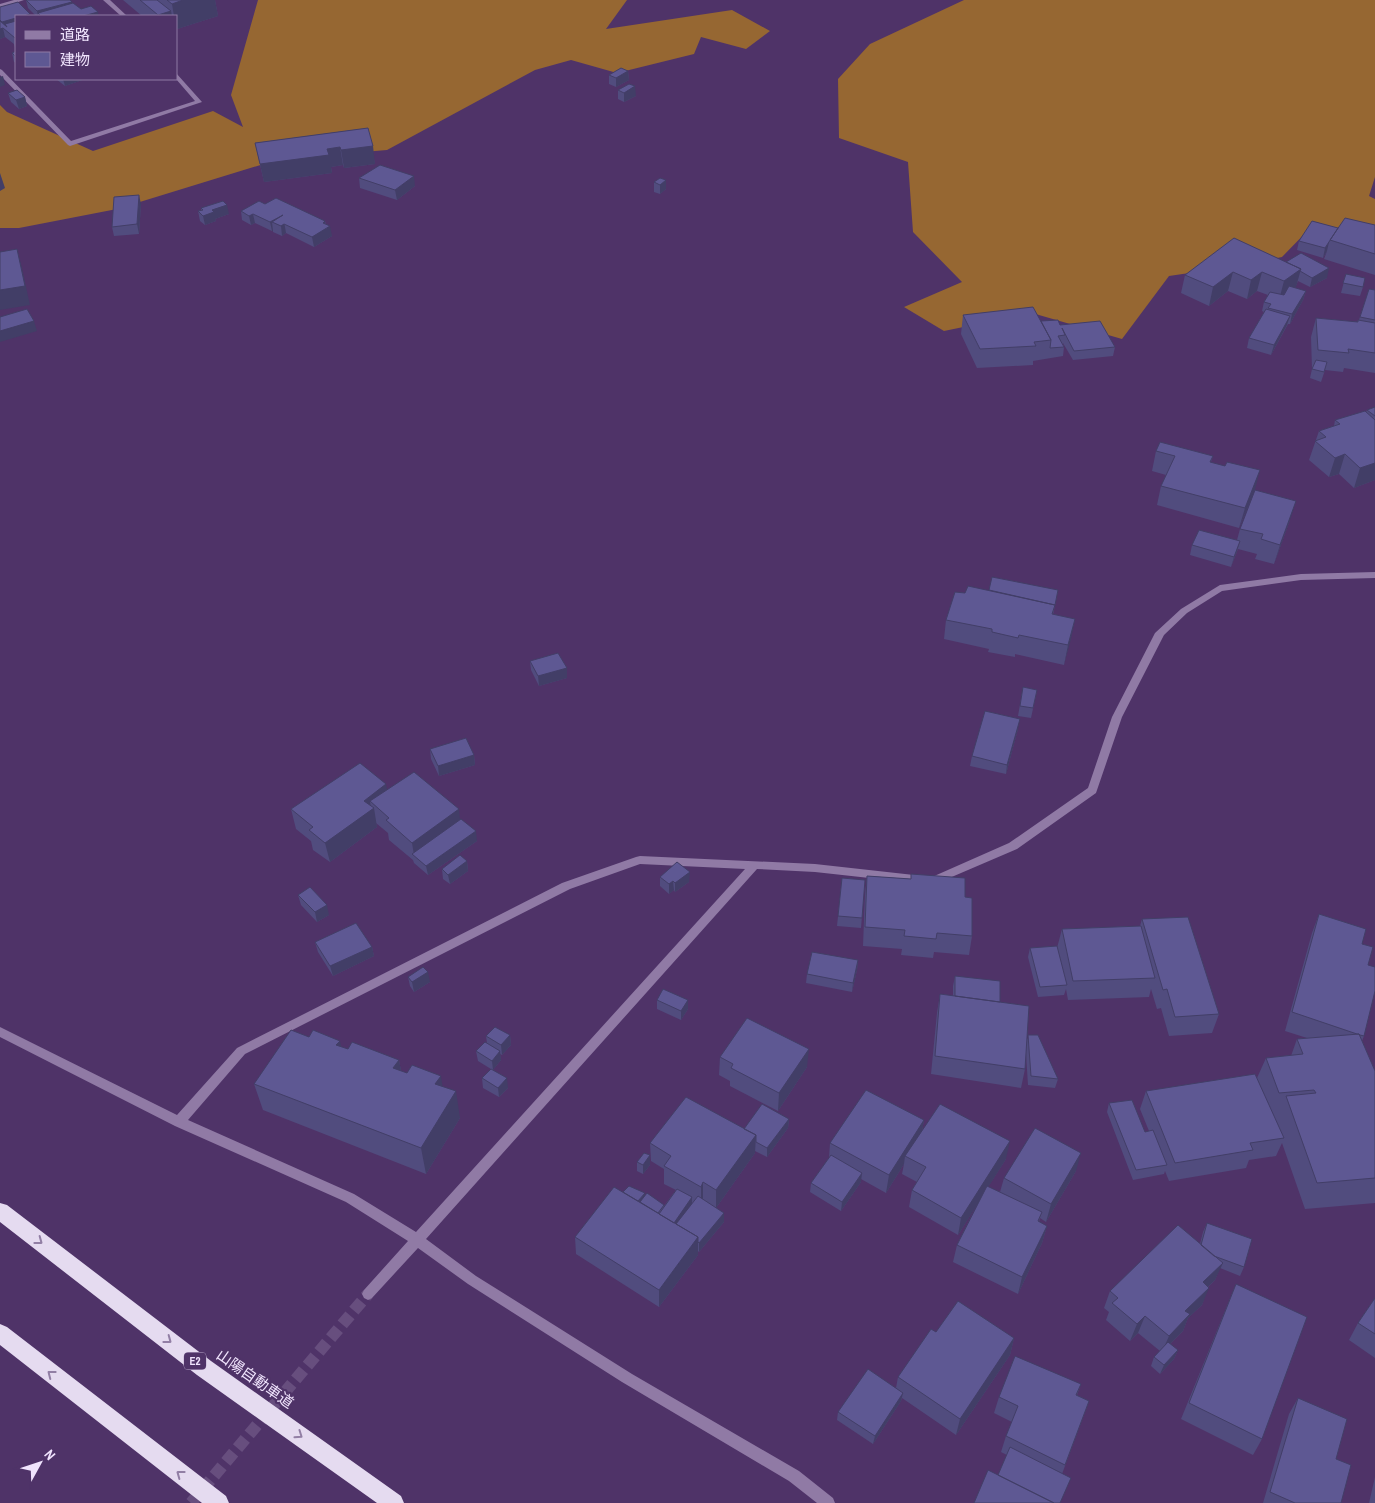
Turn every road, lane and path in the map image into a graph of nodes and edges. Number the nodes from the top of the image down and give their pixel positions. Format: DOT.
graph roads {
  1 [pos="21,0"];
  2 [pos="106,0"];
  3 [pos="0,6"];
  4 [pos="123,15"];
  5 [pos="0,71"];
  6 [pos="178,77"];
  7 [pos="1375,575"];
  8 [pos="753,867"];
  9 [pos="0,1032"];
  10 [pos="179,1122"];
  11 [pos="0,1212"];
  12 [pos="417,1240"];
  13 [pos="368,1294"];
  14 [pos="0,1333"];
  15 [pos="218,1503"];
  16 [pos="394,1503"];
  17 [pos="828,1503"];
  1 -- 3 [label="street"];
  2 -- 4 [label="street"];
  5 -- 6 [label="street"];
  7 -- 8 [label="street"];
  8 -- 10 [label="street"];
  8 -- 12 [label="street"];
  9 -- 10 [label="street"];
  10 -- 12 [label="street"];
  11 -- 16 [label="highway, 山陽自動車道 / E2, one-way"];
  12 -- 13 [label="street"];
  12 -- 17 [label="street"];
  15 -- 14 [label="highway, one-way"];
}
